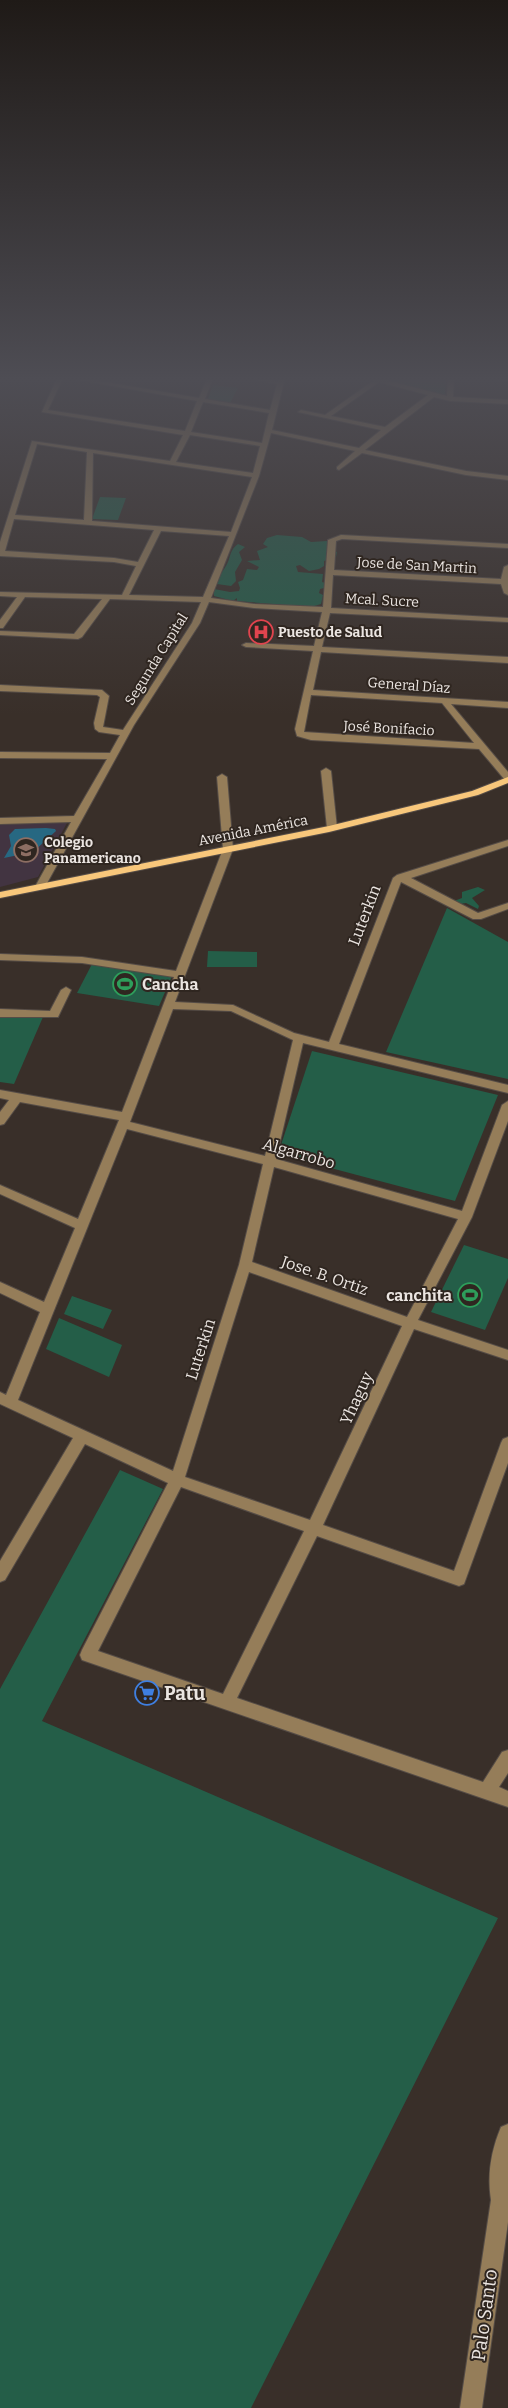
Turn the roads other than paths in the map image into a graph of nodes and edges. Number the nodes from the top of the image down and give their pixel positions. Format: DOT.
graph roads {
  1 [pos="20,490"];
  2 [pos="89,490"];
  3 [pos="251,490"];
  4 [pos="13,517"];
  5 [pos="88,522"];
  6 [pos="159,527"];
  7 [pos="3,530"];
  8 [pos="234,534"];
  9 [pos="508,546"];
  10 [pos="0,554"];
  11 [pos="140,565"];
  12 [pos="508,567"];
  13 [pos="330,572"];
  14 [pos="504,582"];
  15 [pos="508,593"];
  16 [pos="0,594"];
  17 [pos="22,595"];
  18 [pos="107,598"];
  19 [pos="124,598"];
  20 [pos="206,600"];
  21 [pos="327,610"];
  22 [pos="508,620"];
  23 [pos="0,626"];
  24 [pos="0,633"];
  25 [pos="246,645"];
  26 [pos="318,649"];
  27 [pos="508,660"];
  28 [pos="0,688"];
  29 [pos="308,692"];
  30 [pos="444,702"];
  31 [pos="508,705"];
  32 [pos="126,733"];
  33 [pos="482,746"];
  34 [pos="0,755"];
  35 [pos="114,756"];
  36 [pos="326,771"];
  37 [pos="222,777"];
  38 [pos="508,779"];
  39 [pos="79,819"];
  40 [pos="0,821"];
  41 [pos="332,828"];
  42 [pos="508,843"];
  43 [pos="228,849"];
  44 [pos="401,877"];
  45 [pos="41,885"];
  46 [pos="0,895"];
  47 [pos="508,906"];
  48 [pos="0,957"];
  49 [pos="181,975"];
  50 [pos="66,990"];
  51 [pos="169,1005"];
  52 [pos="0,1013"];
  53 [pos="299,1038"];
  54 [pos="333,1045"];
  55 [pos="508,1089"];
  56 [pos="0,1094"];
  57 [pos="17,1097"];
  58 [pos="508,1105"];
  59 [pos="0,1121"];
  60 [pos="125,1121"];
  61 [pos="268,1161"];
  62 [pos="0,1189"];
  63 [pos="466,1217"];
  64 [pos="82,1226"];
  65 [pos="245,1265"];
  66 [pos="0,1287"];
  67 [pos="48,1310"];
  68 [pos="410,1323"];
  69 [pos="508,1355"];
  70 [pos="5,1400"];
  71 [pos="82,1436"];
  72 [pos="508,1443"];
  73 [pos="177,1480"];
  74 [pos="313,1529"];
  75 [pos="0,1575"];
  76 [pos="227,1702"];
  77 [pos="508,1758"];
  78 [pos="486,1792"];
  79 [pos="508,1799"];
  80 [pos="508,2134"];
  81 [pos="505,2201"];
  82 [pos="471,2408"];
  1 -- 4 [label="street"];
  2 -- 5 [label="street"];
  3 -- 8 [label="street, Segunda Capital"];
  4 -- 5 [label="street"];
  4 -- 7 [label="street"];
  5 -- 6 [label="street"];
  6 -- 8 [label="street"];
  6 -- 11 [label="street"];
  7 -- 10 [label="street"];
  8 -- 20 [label="street, Segunda Capital"];
  9 -- 13 [label="street"];
  10 -- 11 [label="street"];
  11 -- 19 [label="street"];
  12 -- 14 [label="street"];
  13 -- 14 [label="street, Jose de San Martin"];
  13 -- 21 [label="street"];
  14 -- 15 [label="street"];
  16 -- 17 [label="street, Mcal. Sucre"];
  17 -- 18 [label="street, Mcal. Sucre"];
  17 -- 23 [label="street"];
  18 -- 19 [label="street, Mcal. Sucre"];
  18 -- 24 [label="street"];
  19 -- 20 [label="street, Mcal. Sucre"];
  20 -- 21 [label="street, Mcal. Sucre"];
  20 -- 32 [label="street, Segunda Capital"];
  21 -- 22 [label="street, Mcal. Sucre"];
  21 -- 26 [label="street"];
  25 -- 26 [label="street"];
  26 -- 27 [label="street"];
  26 -- 29 [label="street"];
  28 -- 32 [label="street"];
  29 -- 30 [label="street, General Díaz"];
  29 -- 33 [label="street, José Bonifacio"];
  30 -- 31 [label="street, General Díaz"];
  30 -- 33 [label="street"];
  32 -- 35 [label="street, Segunda Capital"];
  33 -- 38 [label="street"];
  34 -- 35 [label="street"];
  35 -- 39 [label="street, Segunda Capital"];
  36 -- 41 [label="street"];
  37 -- 43 [label="street"];
  38 -- 41 [label="main road, Avenida América"];
  39 -- 40 [label="street"];
  39 -- 45 [label="street, Segunda Capital"];
  41 -- 43 [label="main road, Avenida América"];
  42 -- 44 [label="street, Luterkin"];
  43 -- 45 [label="main road, Avenida América"];
  43 -- 49 [label="street"];
  44 -- 47 [label="street"];
  44 -- 54 [label="street, Luterkin"];
  45 -- 46 [label="main road, Avenida América"];
  48 -- 49 [label="street"];
  49 -- 51 [label="street"];
  50 -- 52 [label="street"];
  51 -- 53 [label="street"];
  51 -- 60 [label="street"];
  53 -- 54 [label="street"];
  53 -- 61 [label="street, Luterkin"];
  54 -- 55 [label="street"];
  56 -- 57 [label="street, Algarrobo"];
  57 -- 59 [label="street"];
  57 -- 60 [label="street, Algarrobo"];
  58 -- 63 [label="street, Yhaguy"];
  60 -- 61 [label="street, Algarrobo"];
  60 -- 64 [label="street"];
  61 -- 63 [label="street, Algarrobo"];
  61 -- 65 [label="street, Luterkin"];
  62 -- 64 [label="street"];
  63 -- 68 [label="street, Yhaguy"];
  64 -- 67 [label="street"];
  65 -- 68 [label="street, Jose. B. Ortiz"];
  65 -- 73 [label="street, Luterkin"];
  66 -- 67 [label="street"];
  67 -- 70 [label="street"];
  68 -- 69 [label="street, Jose. B. Ortiz"];
  68 -- 74 [label="street, Yhaguy"];
  70 -- 71 [label="street"];
  71 -- 73 [label="street"];
  71 -- 75 [label="street"];
  72 -- 74 [label="street"];
  73 -- 74 [label="street"];
  73 -- 76 [label="street, Luterkin"];
  74 -- 76 [label="street, Yhaguy"];
  76 -- 78 [label="street"];
  77 -- 78 [label="street"];
  78 -- 79 [label="street"];
  80 -- 81 [label="street, Palo Santo"];
  81 -- 82 [label="street, Palo Santo"];
}
